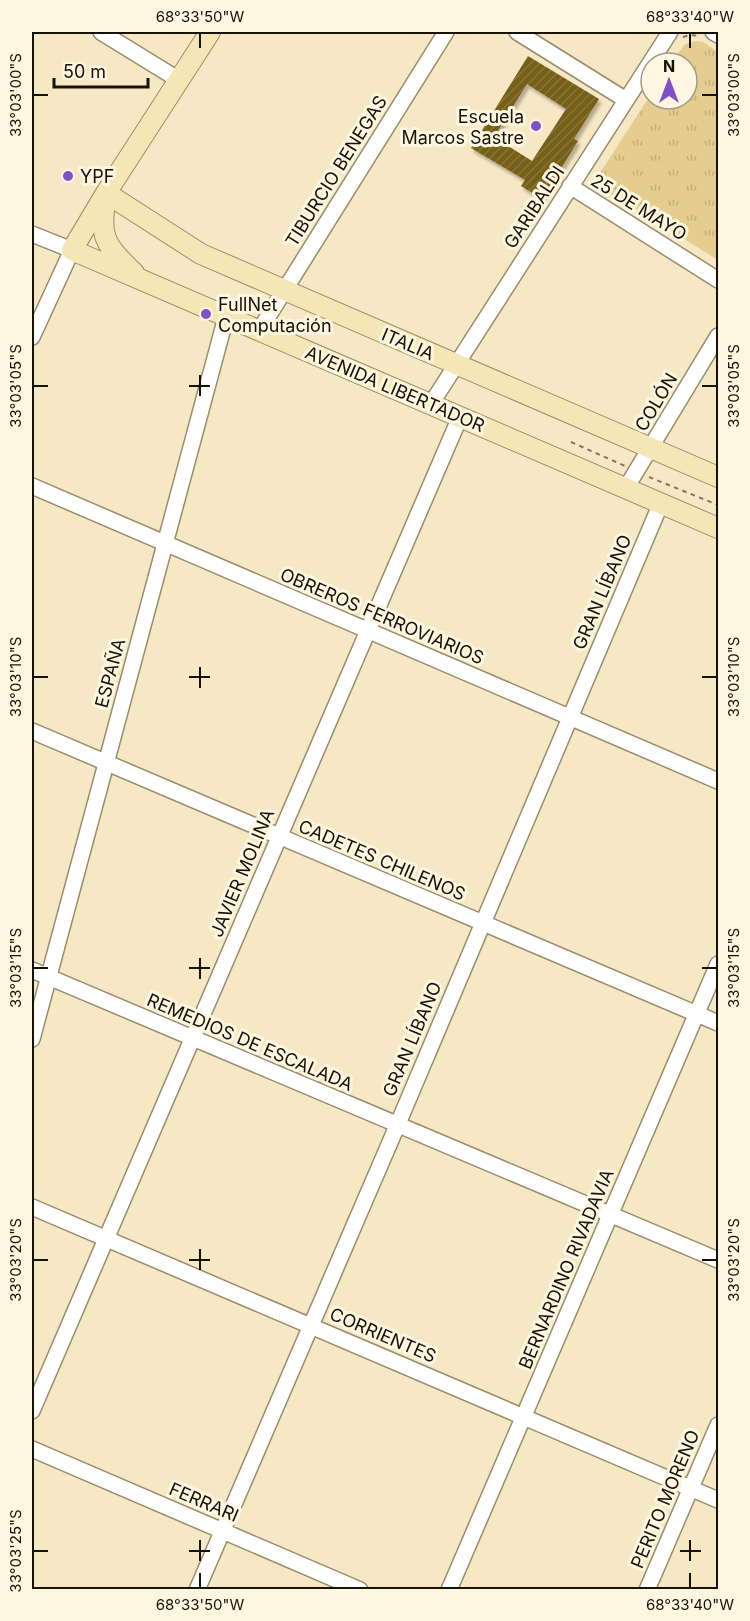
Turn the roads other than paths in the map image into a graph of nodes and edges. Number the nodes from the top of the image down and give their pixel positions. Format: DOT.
graph roads {
  1 [pos="101,32"];
  2 [pos="210,32"];
  3 [pos="446,32"];
  4 [pos="517,32"];
  5 [pos="674,37"];
  6 [pos="179,80"];
  7 [pos="626,100"];
  8 [pos="570,186"];
  9 [pos="106,193"];
  10 [pos="32,234"];
  11 [pos="72,250"];
  12 [pos="718,280"];
  13 [pos="143,281"];
  14 [pos="284,291"];
  15 [pos="226,317"];
  16 [pos="260,331"];
  17 [pos="718,336"];
  18 [pos="32,337"];
  19 [pos="455,364"];
  20 [pos="431,404"];
  21 [pos="460,417"];
  22 [pos="650,448"];
  23 [pos="718,477"];
  24 [pos="32,486"];
  25 [pos="626,488"];
  26 [pos="661,503"];
  27 [pos="718,528"];
  28 [pos="165,545"];
  29 [pos="367,632"];
  30 [pos="570,717"];
  31 [pos="32,731"];
  32 [pos="106,763"];
  33 [pos="718,781"];
  34 [pos="279,837"];
  35 [pos="482,923"];
  36 [pos="718,964"];
  37 [pos="32,970"];
  38 [pos="48,977"];
  39 [pos="697,1014"];
  40 [pos="718,1023"];
  41 [pos="32,1039"];
  42 [pos="193,1039"];
  43 [pos="397,1126"];
  44 [pos="32,1207"];
  45 [pos="610,1214"];
  46 [pos="107,1239"];
  47 [pos="718,1260"];
  48 [pos="310,1326"];
  49 [pos="32,1410"];
  50 [pos="523,1416"];
  51 [pos="718,1425"];
  52 [pos="32,1449"];
  53 [pos="691,1488"];
  54 [pos="718,1500"];
  55 [pos="222,1530"];
  56 [pos="197,1590"];
  57 [pos="360,1590"];
  58 [pos="449,1590"];
  59 [pos="647,1590"];
  1 -- 6 [label="street"];
  2 -- 6 [label="main road"];
  3 -- 14 [label="street, TIBURCIO BENEGAS"];
  4 -- 7 [label="street"];
  5 -- 7 [label="street, GARIBALDI"];
  6 -- 9 [label="main road"];
  7 -- 8 [label="street, GARIBALDI"];
  8 -- 12 [label="street, 25 DE MAYO"];
  8 -- 19 [label="street, GARIBALDI"];
  9 -- 11 [label="main road"];
  9 -- 13 [label="main road"];
  9 -- 14 [label="main road, ITALIA"];
  10 -- 11 [label="street"];
  11 -- 13 [label="main road, AVENIDA LIBERTADOR"];
  11 -- 18 [label="street"];
  13 -- 15 [label="main road, AVENIDA LIBERTADOR"];
  14 -- 16 [label="street, TIBURCIO BENEGAS"];
  14 -- 19 [label="main road, ITALIA"];
  15 -- 16 [label="main road, AVENIDA LIBERTADOR"];
  15 -- 28 [label="street, ESPAÑA"];
  16 -- 20 [label="main road, AVENIDA LIBERTADOR"];
  17 -- 22 [label="street, COLÓN"];
  19 -- 20 [label="street, GARIBALDI"];
  19 -- 22 [label="main road, ITALIA"];
  20 -- 21 [label="main road, AVENIDA LIBERTADOR"];
  21 -- 25 [label="main road, AVENIDA LIBERTADOR"];
  21 -- 29 [label="street, JAVIER MOLINA"];
  22 -- 23 [label="main road, ITALIA"];
  22 -- 25 [label="street, COLÓN"];
  24 -- 28 [label="street, OBREROS FERROVIARIOS"];
  25 -- 26 [label="main road, AVENIDA LIBERTADOR"];
  26 -- 27 [label="main road, AVENIDA LIBERTADOR"];
  26 -- 30 [label="street, GRAN LÍBANO"];
  28 -- 29 [label="street, OBREROS FERROVIARIOS"];
  28 -- 32 [label="street, ESPAÑA"];
  29 -- 30 [label="street, OBREROS FERROVIARIOS"];
  29 -- 34 [label="street, JAVIER MOLINA"];
  30 -- 33 [label="street, OBREROS FERROVIARIOS"];
  30 -- 35 [label="street, GRAN LÍBANO"];
  31 -- 32 [label="street, CADETES CHILENOS"];
  32 -- 34 [label="street, CADETES CHILENOS"];
  32 -- 38 [label="street, ESPAÑA"];
  34 -- 35 [label="street, CADETES CHILENOS"];
  34 -- 42 [label="street, JAVIER MOLINA"];
  35 -- 39 [label="street, CADETES CHILENOS"];
  35 -- 43 [label="street, GRAN LÍBANO"];
  36 -- 39 [label="street, BERNARDINO RIVADAVIA"];
  37 -- 38 [label="street, REMEDIOS DE ESCALADA"];
  38 -- 41 [label="street, ESPAÑA"];
  38 -- 42 [label="street, REMEDIOS DE ESCALADA"];
  39 -- 40 [label="street, CADETES CHILENOS"];
  39 -- 45 [label="street, BERNARDINO RIVADAVIA"];
  42 -- 43 [label="street, REMEDIOS DE ESCALADA"];
  42 -- 46 [label="street, JAVIER MOLINA"];
  43 -- 45 [label="street, REMEDIOS DE ESCALADA"];
  43 -- 48 [label="street, GRAN LÍBANO"];
  44 -- 46 [label="street, CORRIENTES"];
  45 -- 47 [label="street, REMEDIOS DE ESCALADA"];
  45 -- 50 [label="street, BERNARDINO RIVADAVIA"];
  46 -- 48 [label="street, CORRIENTES"];
  46 -- 49 [label="street, JAVIER MOLINA"];
  48 -- 50 [label="street, CORRIENTES"];
  48 -- 55 [label="street, GRAN LÍBANO"];
  50 -- 53 [label="street, CORRIENTES"];
  50 -- 58 [label="street, BERNARDINO RIVADAVIA"];
  51 -- 53 [label="street, PERITO MORENO"];
  52 -- 55 [label="street, FERRARI"];
  53 -- 54 [label="street, CORRIENTES"];
  53 -- 59 [label="street, PERITO MORENO"];
  55 -- 56 [label="street, GRAN LÍBANO"];
  55 -- 57 [label="street, FERRARI"];
}
